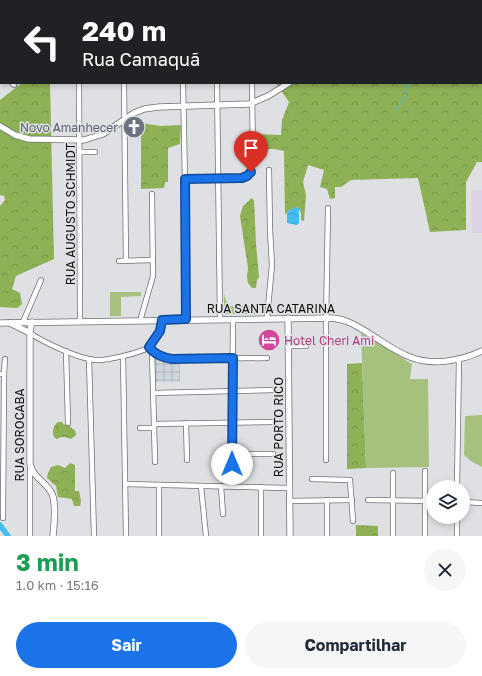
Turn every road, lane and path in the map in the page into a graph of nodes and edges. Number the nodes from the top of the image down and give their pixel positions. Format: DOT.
graph roads {
  1 [pos="80,84"];
  2 [pos="124,84"];
  3 [pos="183,84"];
  4 [pos="217,84"];
  5 [pos="252,84"];
  6 [pos="286,84"];
  7 [pos="252,103"];
  8 [pos="217,105"];
  9 [pos="183,106"];
  10 [pos="125,119"];
  11 [pos="0,126"];
  12 [pos="80,140"];
  13 [pos="80,152"];
  14 [pos="95,152"];
  15 [pos="269,170"];
  16 [pos="218,178"];
  17 [pos="185,179"];
  18 [pos="152,194"];
  19 [pos="328,208"];
  20 [pos="119,260"];
  21 [pos="126,260"];
  22 [pos="153,260"];
  23 [pos="41,280"];
  24 [pos="267,318"];
  25 [pos="288,318"];
  26 [pos="327,318"];
  27 [pos="186,319"];
  28 [pos="220,319"];
  29 [pos="233,319"];
  30 [pos="162,320"];
  31 [pos="140,321"];
  32 [pos="23,322"];
  33 [pos="32,322"];
  34 [pos="80,322"];
  35 [pos="0,323"];
  36 [pos="9,323"];
  37 [pos="30,333"];
  38 [pos="288,346"];
  39 [pos="306,346"];
  40 [pos="151,349"];
  41 [pos="66,351"];
  42 [pos="482,351"];
  43 [pos="123,356"];
  44 [pos="233,358"];
  45 [pos="267,358"];
  46 [pos="459,358"];
  47 [pos="5,359"];
  48 [pos="89,359"];
  49 [pos="2,374"];
  50 [pos="273,390"];
  51 [pos="233,391"];
  52 [pos="153,393"];
  53 [pos="274,422"];
  54 [pos="68,423"];
  55 [pos="232,423"];
  56 [pos="186,424"];
  57 [pos="154,426"];
  58 [pos="140,428"];
  59 [pos="232,454"];
  60 [pos="273,454"];
  61 [pos="186,460"];
  62 [pos="326,460"];
  63 [pos="155,462"];
  64 [pos="30,464"];
  65 [pos="232,464"];
  66 [pos="425,471"];
  67 [pos="393,473"];
  68 [pos="312,479"];
  69 [pos="457,480"];
  70 [pos="125,484"];
  71 [pos="159,485"];
  72 [pos="201,486"];
  73 [pos="220,486"];
  74 [pos="261,487"];
  75 [pos="289,488"];
  76 [pos="327,500"];
  77 [pos="352,500"];
  78 [pos="368,500"];
  79 [pos="393,500"];
  80 [pos="289,501"];
  81 [pos="425,501"];
  82 [pos="470,502"];
  83 [pos="482,503"];
  84 [pos="223,514"];
  85 [pos="2,515"];
  86 [pos="353,521"];
  87 [pos="457,524"];
  88 [pos="30,536"];
  89 [pos="53,536"];
  90 [pos="94,536"];
  91 [pos="126,536"];
  92 [pos="159,536"];
  93 [pos="206,536"];
  94 [pos="261,536"];
  95 [pos="290,536"];
  96 [pos="327,536"];
  97 [pos="393,536"];
  98 [pos="425,536"];
  99 [pos="457,536"];
  1 -- 12 [label="street, RUA AUGUSTO SCHMIDT"];
  2 -- 10 [label="street"];
  3 -- 9 [label="street"];
  4 -- 8 [label="street"];
  5 -- 7 [label="street"];
  6 -- 7 [label="main road"];
  7 -- 8 [label="main road"];
  7 -- 16 [label="street"];
  8 -- 9 [label="main road"];
  8 -- 16 [label="street"];
  9 -- 10 [label="main road"];
  9 -- 17 [label="street"];
  10 -- 12 [label="main road"];
  10 -- 21 [label="street"];
  11 -- 12 [label="main road"];
  12 -- 13 [label="street, RUA AUGUSTO SCHMIDT"];
  13 -- 14 [label="street"];
  13 -- 34 [label="street, RUA AUGUSTO SCHMIDT"];
  15 -- 24 [label="street"];
  16 -- 17 [label="street"];
  16 -- 28 [label="street"];
  17 -- 27 [label="street"];
  18 -- 22 [label="street"];
  19 -- 26 [label="street"];
  20 -- 21 [label="street"];
  21 -- 22 [label="street"];
  22 -- 31 [label="street"];
  23 -- 32 [label="street"];
  24 -- 25 [label="main road, RUA SANTA CATARINA"];
  24 -- 29 [label="main road, RUA SANTA CATARINA"];
  25 -- 26 [label="main road, RUA SANTA CATARINA"];
  25 -- 38 [label="main road, RUA PORTO RICO"];
  26 -- 46 [label="main road, RUA SANTA CATARINA"];
  26 -- 62 [label="street"];
  27 -- 28 [label="main road, RUA SANTA CATARINA"];
  27 -- 30 [label="main road, RUA SANTA CATARINA"];
  28 -- 29 [label="main road, RUA SANTA CATARINA"];
  29 -- 44 [label="street"];
  30 -- 31 [label="main road, RUA SANTA CATARINA"];
  30 -- 40 [label="street"];
  31 -- 34 [label="main road, RUA SANTA CATARINA"];
  32 -- 33 [label="main road, RUA SANTA CATARINA"];
  32 -- 36 [label="main road, RUA SANTA CATARINA"];
  33 -- 34 [label="main road, RUA SANTA CATARINA"];
  33 -- 37 [label="main road, RUA SOROCABA"];
  35 -- 36 [label="main road, RUA SANTA CATARINA"];
  36 -- 37 [label="main road"];
  37 -- 41 [label="street"];
  37 -- 64 [label="main road, RUA SOROCABA"];
  38 -- 39 [label="street"];
  38 -- 75 [label="main road, RUA PORTO RICO"];
  40 -- 43 [label="street"];
  40 -- 44 [label="street"];
  40 -- 52 [label="street"];
  41 -- 48 [label="street"];
  41 -- 54 [label="street"];
  42 -- 46 [label="main road, RUA SANTA CATARINA"];
  43 -- 48 [label="street"];
  43 -- 70 [label="street"];
  44 -- 45 [label="street"];
  44 -- 51 [label="street"];
  46 -- 69 [label="street"];
  47 -- 49 [label="street"];
  48 -- 90 [label="street"];
  49 -- 85 [label="street"];
  50 -- 51 [label="street"];
  51 -- 52 [label="street"];
  51 -- 55 [label="street"];
  52 -- 57 [label="street"];
  53 -- 55 [label="street"];
  55 -- 56 [label="street"];
  55 -- 59 [label="street"];
  56 -- 57 [label="street"];
  56 -- 61 [label="street"];
  57 -- 58 [label="street"];
  57 -- 63 [label="street"];
  59 -- 60 [label="street"];
  59 -- 65 [label="street"];
  64 -- 88 [label="street, RUA SOROCABA"];
  64 -- 89 [label="main road"];
  66 -- 81 [label="street"];
  67 -- 79 [label="street"];
  68 -- 77 [label="street"];
  70 -- 71 [label="street"];
  70 -- 91 [label="street"];
  71 -- 72 [label="street"];
  71 -- 92 [label="street"];
  72 -- 73 [label="street"];
  72 -- 93 [label="street"];
  73 -- 74 [label="street"];
  73 -- 84 [label="street"];
  74 -- 75 [label="street"];
  74 -- 94 [label="street"];
  75 -- 80 [label="main road, RUA PORTO RICO"];
  76 -- 77 [label="street"];
  76 -- 80 [label="street"];
  76 -- 96 [label="street"];
  77 -- 86 [label="street"];
  78 -- 79 [label="street"];
  79 -- 81 [label="street"];
  79 -- 97 [label="street"];
  80 -- 95 [label="main road, RUA PORTO RICO"];
  81 -- 98 [label="street"];
  82 -- 83 [label="street"];
  87 -- 99 [label="street"];
}
